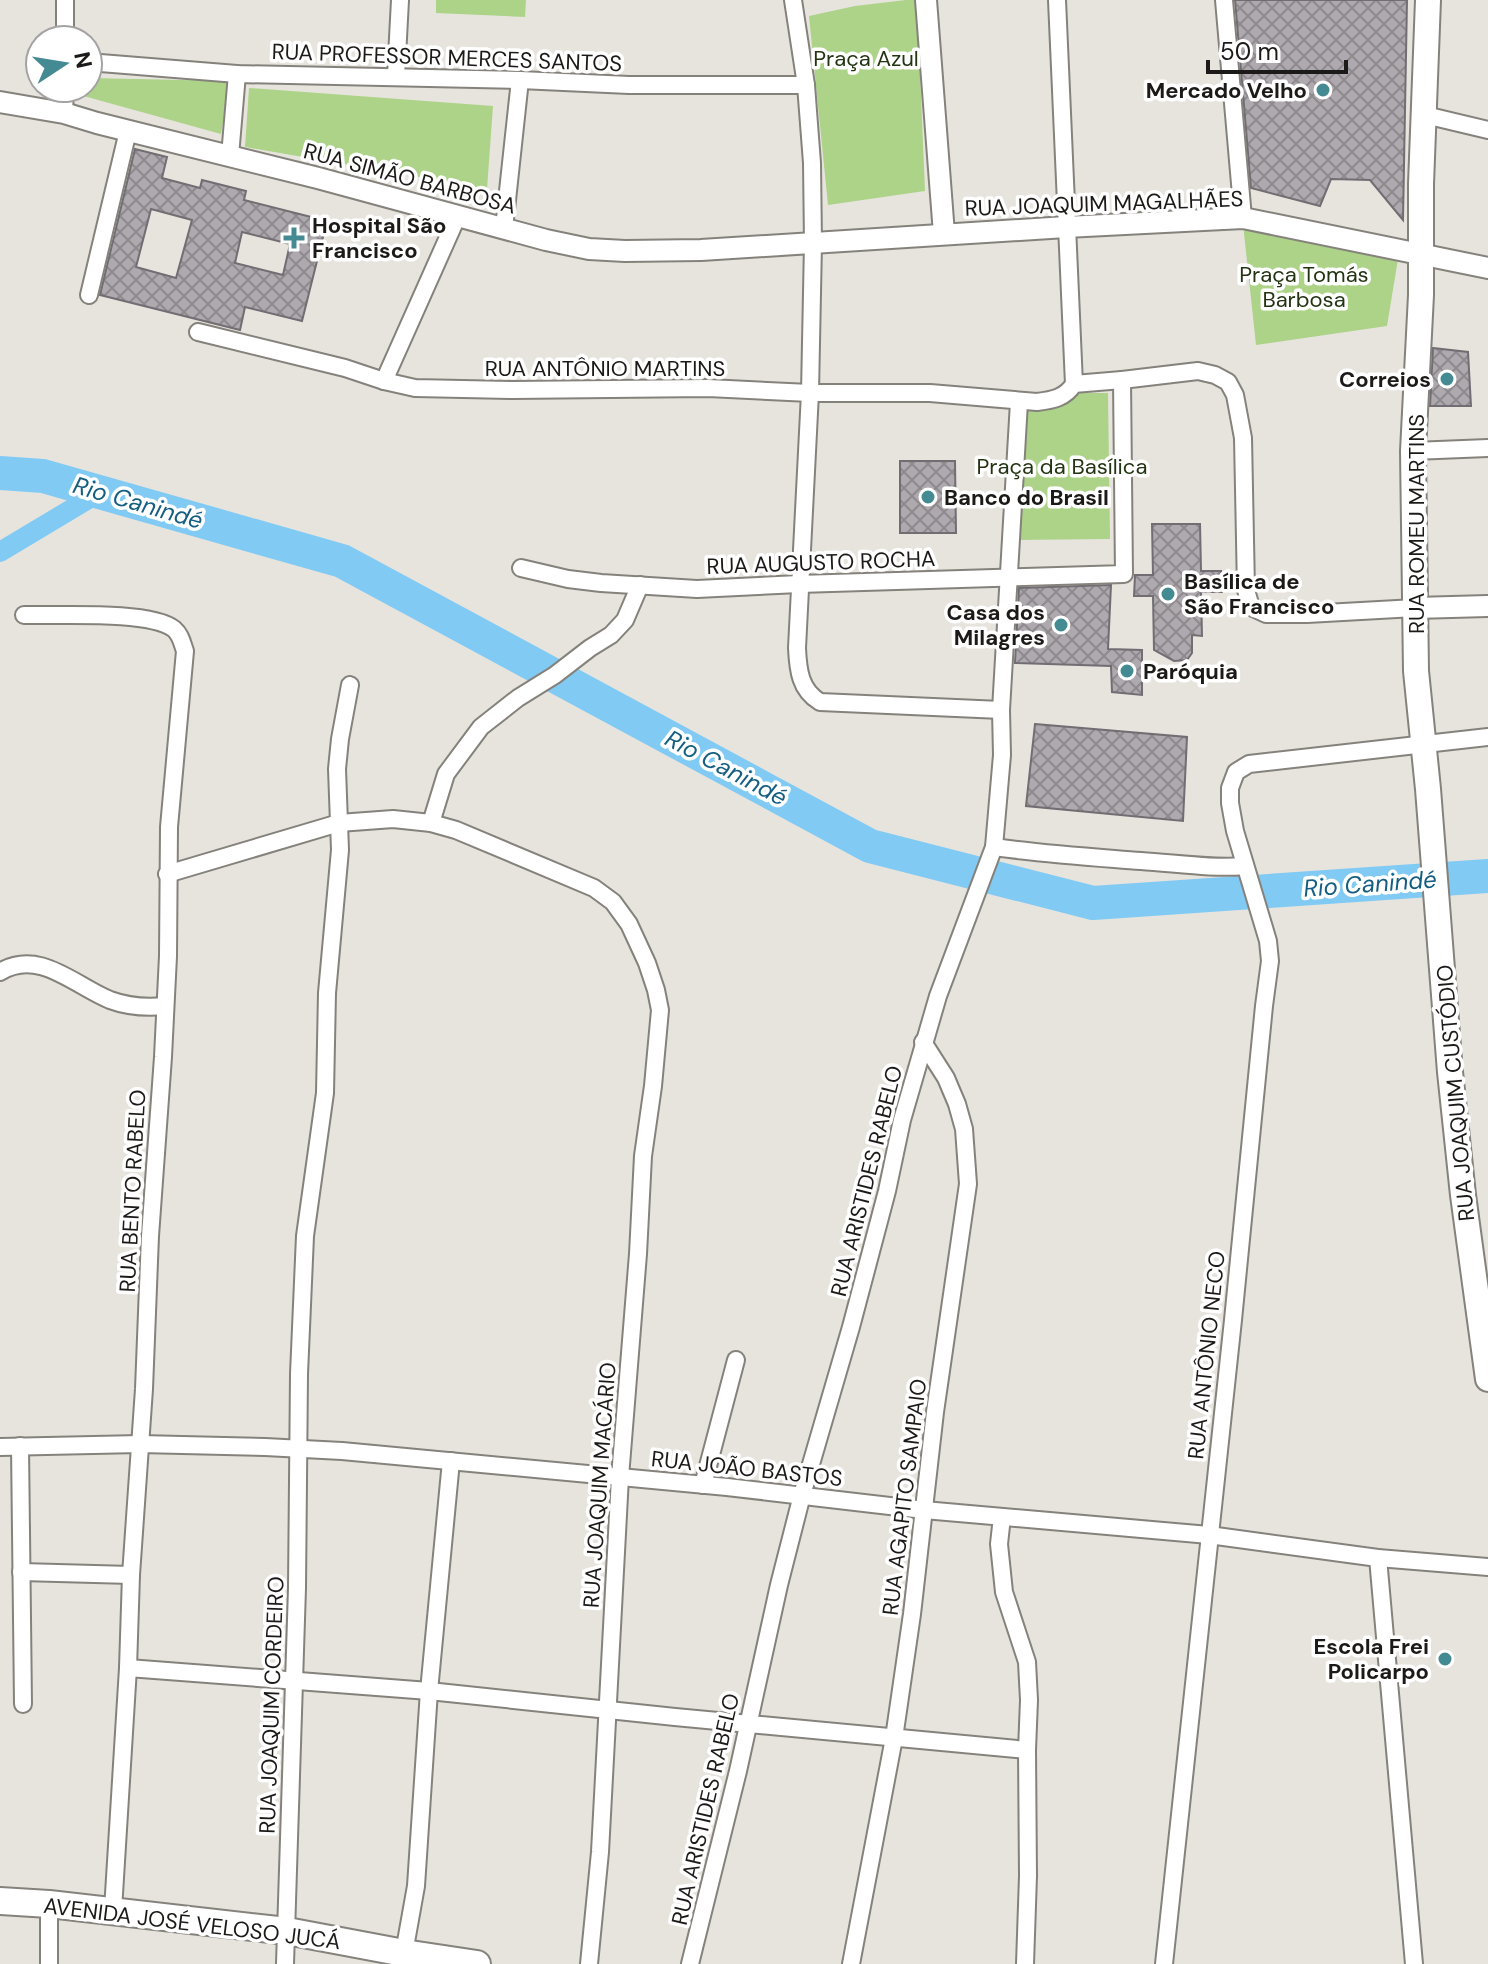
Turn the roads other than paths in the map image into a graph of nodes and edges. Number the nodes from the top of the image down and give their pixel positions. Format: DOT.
graph roads {
  1 [pos="65,0"];
  2 [pos="400,0"];
  3 [pos="793,0"];
  4 [pos="926,0"];
  5 [pos="1057,0"];
  6 [pos="1224,0"];
  7 [pos="1428,0"];
  8 [pos="65,24"];
  9 [pos="104,63"];
  10 [pos="237,74"];
  11 [pos="396,76"];
  12 [pos="520,80"];
  13 [pos="806,85"];
  14 [pos="0,102"];
  15 [pos="64,104"];
  16 [pos="64,113"];
  17 [pos="1425,115"];
  18 [pos="1488,130"];
  19 [pos="128,131"];
  20 [pos="230,156"];
  21 [pos="458,215"];
  22 [pos="1243,218"];
  23 [pos="1066,227"];
  24 [pos="504,228"];
  25 [pos="944,234"];
  26 [pos="813,243"];
  27 [pos="1421,253"];
  28 [pos="1488,268"];
  29 [pos="89,295"];
  30 [pos="198,332"];
  31 [pos="1122,380"];
  32 [pos="384,381"];
  33 [pos="1074,384"];
  34 [pos="810,393"];
  35 [pos="1019,402"];
  36 [pos="1488,448"];
  37 [pos="1413,451"];
  38 [pos="521,568"];
  39 [pos="1008,578"];
  40 [pos="799,584"];
  41 [pos="640,585"];
  42 [pos="1488,606"];
  43 [pos="1415,608"];
  44 [pos="24,615"];
  45 [pos="350,685"];
  46 [pos="1001,710"];
  47 [pos="1488,737"];
  48 [pos="1424,743"];
  49 [pos="339,823"];
  50 [pos="431,823"];
  51 [pos="994,847"];
  52 [pos="1433,855"];
  53 [pos="1247,872"];
  54 [pos="167,874"];
  55 [pos="0,972"];
  56 [pos="165,1006"];
  57 [pos="923,1042"];
  58 [pos="736,1360"];
  59 [pos="1488,1379"];
  60 [pos="140,1444"];
  61 [pos="20,1446"];
  62 [pos="0,1447"];
  63 [pos="298,1448"];
  64 [pos="451,1461"];
  65 [pos="620,1477"];
  66 [pos="703,1485"];
  67 [pos="802,1495"];
  68 [pos="924,1510"];
  69 [pos="1002,1517"];
  70 [pos="1209,1535"];
  71 [pos="1378,1558"];
  72 [pos="1488,1567"];
  73 [pos="21,1572"];
  74 [pos="131,1575"];
  75 [pos="128,1668"];
  76 [pos="294,1680"];
  77 [pos="429,1691"];
  78 [pos="23,1704"];
  79 [pos="608,1709"];
  80 [pos="749,1725"];
  81 [pos="894,1738"];
  82 [pos="1027,1750"];
  83 [pos="0,1901"];
  84 [pos="49,1904"];
  85 [pos="113,1910"];
  86 [pos="287,1931"];
  87 [pos="404,1953"];
  88 [pos="49,1964"];
  89 [pos="285,1964"];
  90 [pos="475,1964"];
  91 [pos="589,1964"];
  92 [pos="690,1964"];
  93 [pos="851,1964"];
  94 [pos="1025,1964"];
  95 [pos="1164,1964"];
  96 [pos="1414,1964"];
  1 -- 8 [label="street"];
  2 -- 11 [label="street"];
  3 -- 13 [label="street"];
  4 -- 25 [label="street"];
  5 -- 23 [label="street"];
  6 -- 22 [label="street"];
  7 -- 17 [label="main road, RUA ROMEU MARTINS"];
  9 -- 10 [label="street, RUA PROFESSOR MERCES SANTOS"];
  10 -- 11 [label="street, RUA PROFESSOR MERCES SANTOS"];
  10 -- 20 [label="street"];
  11 -- 12 [label="street, RUA PROFESSOR MERCES SANTOS"];
  12 -- 13 [label="street, RUA PROFESSOR MERCES SANTOS"];
  12 -- 24 [label="street"];
  13 -- 26 [label="street"];
  14 -- 16 [label="street, RUA SIMÃO BARBOSA"];
  15 -- 16 [label="street"];
  16 -- 19 [label="street, RUA SIMÃO BARBOSA"];
  17 -- 18 [label="street"];
  17 -- 27 [label="main road, RUA ROMEU MARTINS"];
  19 -- 20 [label="street, RUA SIMÃO BARBOSA"];
  19 -- 29 [label="street"];
  20 -- 21 [label="street, RUA SIMÃO BARBOSA"];
  21 -- 24 [label="street, RUA SIMÃO BARBOSA"];
  21 -- 32 [label="street"];
  22 -- 23 [label="street, RUA JOAQUIM MAGALHÃES"];
  22 -- 27 [label="street, RUA JOAQUIM MAGALHÃES"];
  23 -- 25 [label="street, RUA JOAQUIM MAGALHÃES"];
  23 -- 33 [label="street"];
  24 -- 26 [label="street, RUA SIMÃO BARBOSA"];
  25 -- 26 [label="street, RUA JOAQUIM MAGALHÃES"];
  26 -- 34 [label="street"];
  27 -- 28 [label="street, RUA JOAQUIM MAGALHÃES"];
  27 -- 37 [label="main road, RUA ROMEU MARTINS"];
  30 -- 32 [label="street, RUA ANTÔNIO MARTINS"];
  31 -- 33 [label="street"];
  31 -- 39 [label="street, RUA AUGUSTO ROCHA"];
  31 -- 43 [label="street"];
  32 -- 34 [label="street, RUA ANTÔNIO MARTINS"];
  33 -- 35 [label="street, RUA ANTÔNIO MARTINS"];
  34 -- 35 [label="street, RUA ANTÔNIO MARTINS"];
  34 -- 40 [label="street"];
  35 -- 39 [label="street, RUA ARISTIDES RABELO"];
  36 -- 37 [label="street"];
  37 -- 43 [label="main road, RUA ROMEU MARTINS"];
  38 -- 41 [label="street, RUA AUGUSTO ROCHA"];
  39 -- 40 [label="street, RUA AUGUSTO ROCHA"];
  39 -- 46 [label="street, RUA ARISTIDES RABELO"];
  40 -- 41 [label="street, RUA AUGUSTO ROCHA"];
  40 -- 46 [label="street"];
  41 -- 50 [label="street"];
  42 -- 43 [label="street"];
  43 -- 48 [label="main road, RUA ROMEU MARTINS"];
  44 -- 54 [label="street, RUA BENTO RABELO"];
  45 -- 49 [label="street, RUA JOAQUIM CORDEIRO"];
  46 -- 51 [label="street, RUA ARISTIDES RABELO"];
  47 -- 48 [label="street"];
  48 -- 52 [label="main road, RUA ROMEU MARTINS"];
  48 -- 53 [label="street, RUA ANTÔNIO NECO"];
  49 -- 50 [label="street"];
  49 -- 54 [label="street"];
  49 -- 63 [label="street, RUA JOAQUIM CORDEIRO"];
  50 -- 65 [label="street, RUA JOAQUIM MACÁRIO"];
  51 -- 53 [label="street"];
  51 -- 57 [label="street, RUA ARISTIDES RABELO"];
  52 -- 59 [label="main road, RUA JOAQUIM CUSTÓDIO"];
  53 -- 70 [label="street, RUA ANTÔNIO NECO"];
  54 -- 56 [label="street, RUA BENTO RABELO"];
  55 -- 56 [label="street"];
  56 -- 60 [label="street, RUA BENTO RABELO"];
  57 -- 67 [label="street, RUA ARISTIDES RABELO"];
  57 -- 68 [label="street, RUA AGAPITO SAMPAIO"];
  58 -- 66 [label="street"];
  60 -- 61 [label="street, RUA JOÃO BASTOS"];
  60 -- 63 [label="street, RUA JOÃO BASTOS"];
  60 -- 74 [label="street, RUA BENTO RABELO"];
  61 -- 62 [label="street, RUA JOÃO BASTOS"];
  61 -- 73 [label="street"];
  63 -- 64 [label="street, RUA JOÃO BASTOS"];
  63 -- 76 [label="street, RUA JOAQUIM CORDEIRO"];
  64 -- 65 [label="street, RUA JOÃO BASTOS"];
  64 -- 77 [label="street"];
  65 -- 66 [label="street, RUA JOÃO BASTOS"];
  65 -- 79 [label="street, RUA JOAQUIM MACÁRIO"];
  66 -- 67 [label="street, RUA JOÃO BASTOS"];
  67 -- 68 [label="street, RUA JOÃO BASTOS"];
  67 -- 80 [label="street, RUA ARISTIDES RABELO"];
  68 -- 69 [label="street, RUA JOÃO BASTOS"];
  68 -- 81 [label="street, RUA AGAPITO SAMPAIO"];
  69 -- 70 [label="street, RUA JOÃO BASTOS"];
  69 -- 82 [label="street"];
  70 -- 71 [label="street, RUA JOÃO BASTOS"];
  70 -- 95 [label="street, RUA ANTÔNIO NECO"];
  71 -- 72 [label="street, RUA JOÃO BASTOS"];
  71 -- 96 [label="street"];
  73 -- 74 [label="street"];
  73 -- 78 [label="street"];
  74 -- 75 [label="street, RUA BENTO RABELO"];
  75 -- 76 [label="street"];
  75 -- 85 [label="street, RUA BENTO RABELO"];
  76 -- 77 [label="street"];
  76 -- 86 [label="street, RUA JOAQUIM CORDEIRO"];
  77 -- 79 [label="street"];
  77 -- 87 [label="street"];
  79 -- 80 [label="street"];
  79 -- 91 [label="street, RUA JOAQUIM MACÁRIO"];
  80 -- 81 [label="street"];
  80 -- 92 [label="street, RUA ARISTIDES RABELO"];
  81 -- 82 [label="street"];
  81 -- 93 [label="street, RUA AGAPITO SAMPAIO"];
  82 -- 94 [label="street"];
  83 -- 84 [label="main road, AVENIDA JOSÉ VELOSO JUCÁ"];
  84 -- 85 [label="main road, AVENIDA JOSÉ VELOSO JUCÁ"];
  84 -- 88 [label="street"];
  85 -- 86 [label="main road, AVENIDA JOSÉ VELOSO JUCÁ"];
  86 -- 87 [label="main road, AVENIDA JOSÉ VELOSO JUCÁ"];
  86 -- 89 [label="street, RUA JOAQUIM CORDEIRO"];
  87 -- 90 [label="main road, AVENIDA JOSÉ VELOSO JUCÁ"];
}
